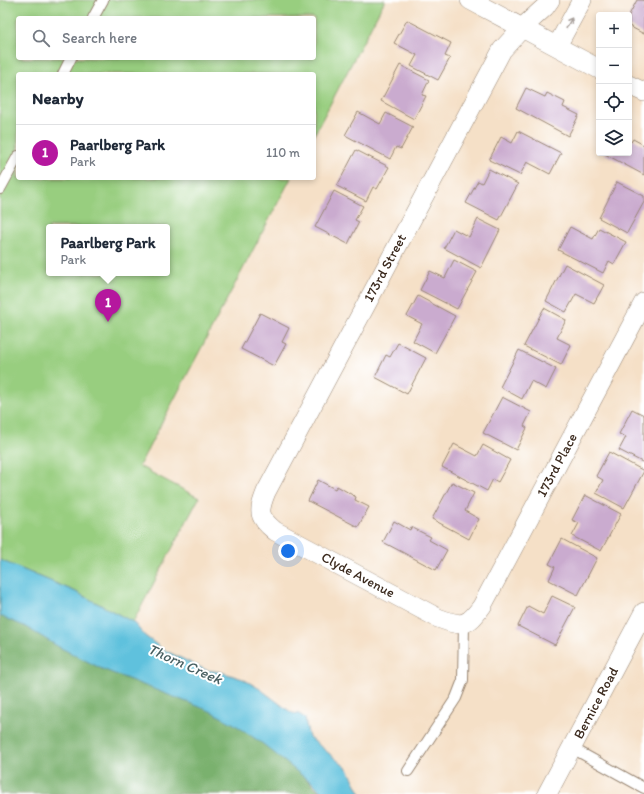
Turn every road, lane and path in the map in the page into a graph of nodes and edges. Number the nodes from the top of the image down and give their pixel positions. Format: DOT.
graph roads {
  1 [pos="103,0"];
  2 [pos="470,0"];
  3 [pos="550,0"];
  4 [pos="582,0"];
  5 [pos="94,16"];
  6 [pos="522,28"];
  7 [pos="557,46"];
  8 [pos="70,60"];
  9 [pos="596,67"];
  10 [pos="64,72"];
  11 [pos="632,86"];
  12 [pos="644,92"];
  13 [pos="16,160"];
  14 [pos="0,189"];
  15 [pos="644,302"];
  16 [pos="260,514"];
  17 [pos="642,619"];
  18 [pos="464,624"];
  19 [pos="572,748"];
  20 [pos="408,771"];
  21 [pos="644,788"];
  22 [pos="548,794"];
  1 -- 5 [label="lane"];
  2 -- 6 [label="street"];
  3 -- 6 [label="street, 173rd Street"];
  7 -- 4 [label="street, one-way"];
  6 -- 7 [label="street"];
  6 -- 16 [label="street, 173rd Street"];
  7 -- 9 [label="street"];
  8 -- 10 [label="lane"];
  11 -- 12 [label="street"];
  13 -- 14 [label="lane"];
  15 -- 18 [label="street, 173rd Place"];
  16 -- 18 [label="street, Clyde Avenue"];
  17 -- 19 [label="street, Bernice Road"];
  18 -- 20 [label="lane"];
  19 -- 21 [label="lane"];
  19 -- 22 [label="street, Bernice Road"];
}
